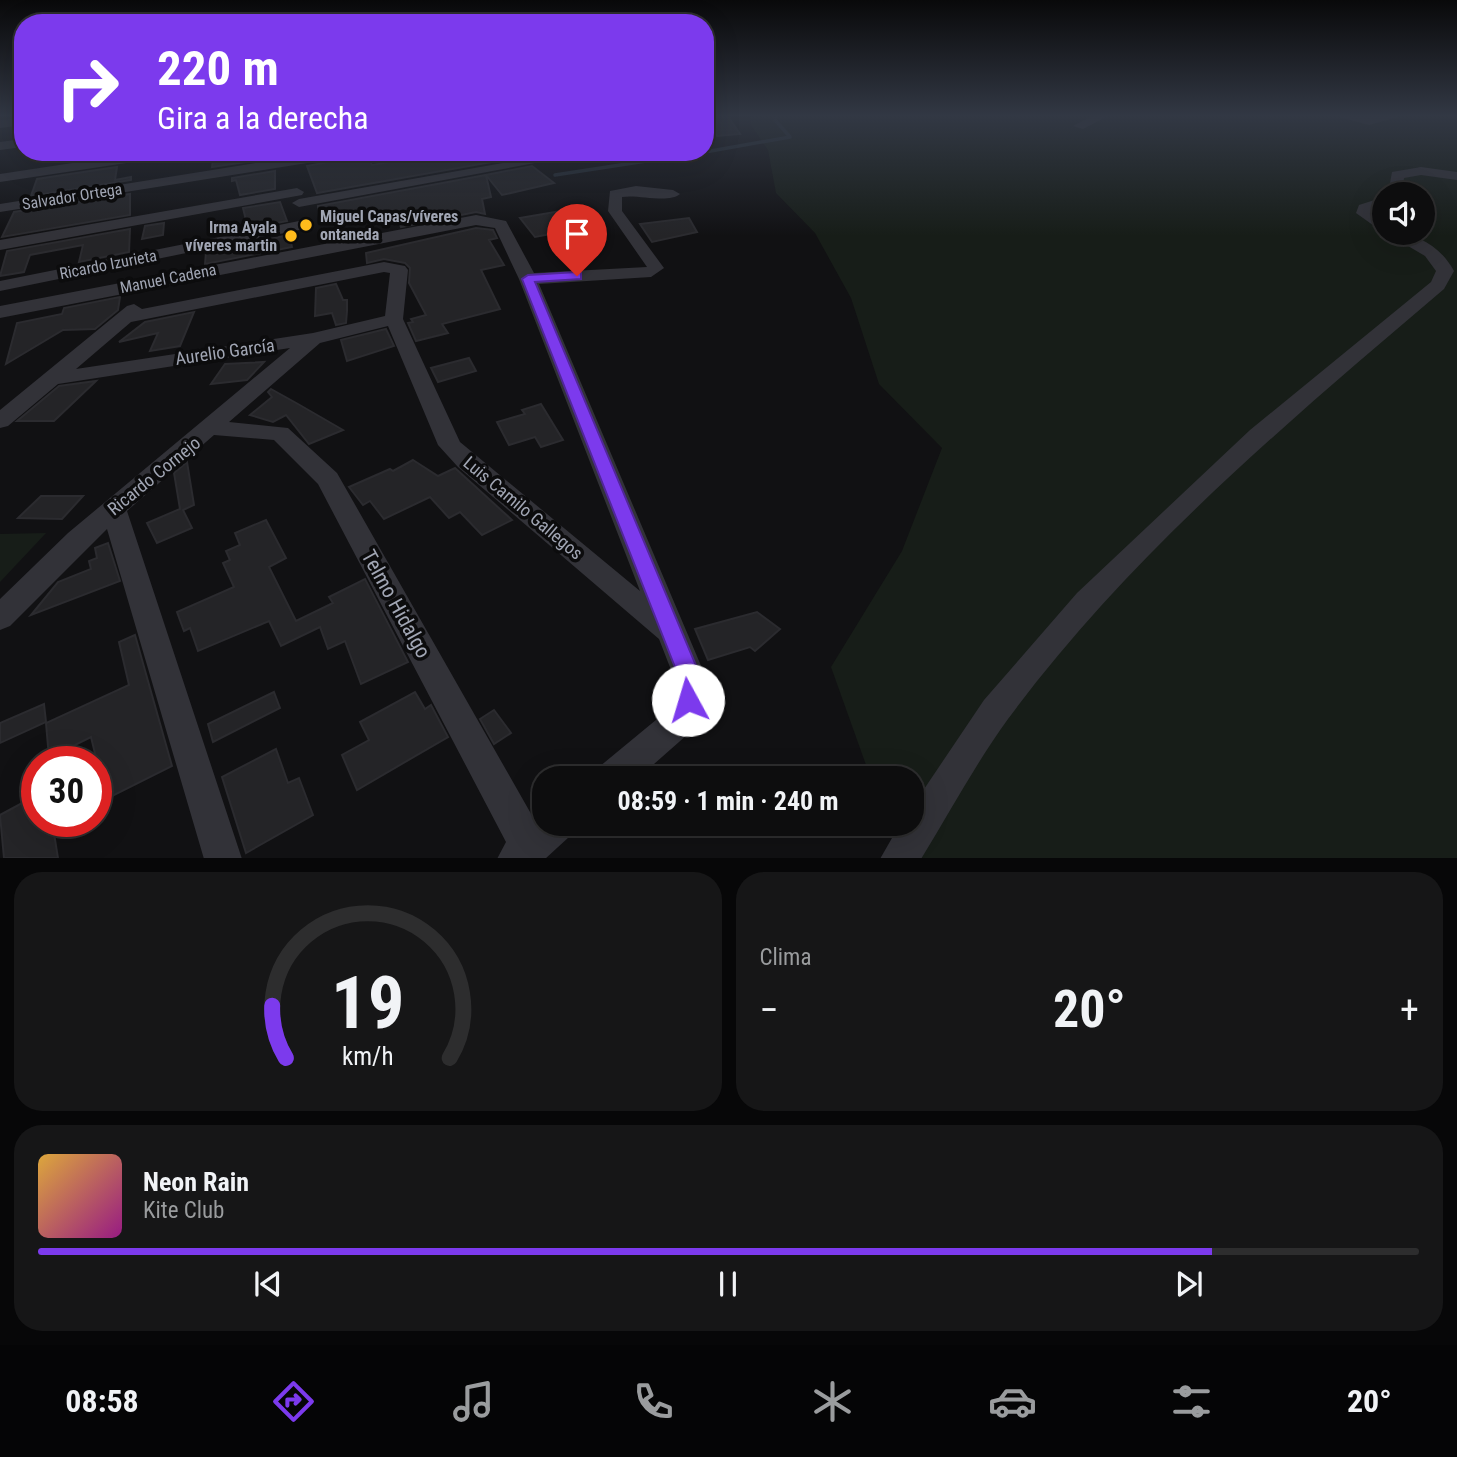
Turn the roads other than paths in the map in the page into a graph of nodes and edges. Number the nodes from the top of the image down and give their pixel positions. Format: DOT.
graph roads {
  1 [pos="113,161"];
  2 [pos="269,161"];
  3 [pos="293,161"];
  4 [pos="530,161"];
  5 [pos="1457,176"];
  6 [pos="0,178"];
  7 [pos="1394,182"];
  8 [pos="673,194"];
  9 [pos="298,197"];
  10 [pos="1372,205"];
  11 [pos="0,208"];
  12 [pos="1372,219"];
  13 [pos="299,226"];
  14 [pos="0,245"];
  15 [pos="1415,245"];
  16 [pos="300,252"];
  17 [pos="178,276"];
  18 [pos="528,279"];
  19 [pos="0,286"];
  20 [pos="0,312"];
  21 [pos="124,318"];
  22 [pos="394,319"];
  23 [pos="313,339"];
  24 [pos="55,377"];
  25 [pos="0,421"];
  26 [pos="212,428"];
  27 [pos="113,508"];
  28 [pos="0,618"];
  29 [pos="670,632"];
  30 [pos="626,766"];
  31 [pos="534,843"];
  32 [pos="223,858"];
  33 [pos="900,858"];
  1 -- 6 [label="street"];
  2 -- 11 [label="street, Salvador Ortega"];
  3 -- 9 [label="street"];
  4 -- 9 [label="street"];
  5 -- 7 [label="street"];
  8 -- 18 [label="street"];
  9 -- 13 [label="street"];
  9 -- 14 [label="street"];
  10 -- 12 [label="street"];
  13 -- 16 [label="street"];
  13 -- 19 [label="street, Ricardo Izurieta"];
  15 -- 33 [label="street"];
  16 -- 17 [label="street, Manuel Cadena"];
  16 -- 18 [label="street, Manuel Cadena"];
  17 -- 20 [label="street, Manuel Cadena"];
  17 -- 21 [label="street"];
  18 -- 29 [label="street"];
  21 -- 22 [label="street"];
  21 -- 24 [label="street"];
  22 -- 23 [label="street, Aurelio García"];
  22 -- 29 [label="street, Luis Camilo Gallegos"];
  23 -- 24 [label="street, Aurelio García"];
  23 -- 26 [label="street, Ricardo Cornejo"];
  24 -- 25 [label="street"];
  26 -- 27 [label="street, Ricardo Cornejo"];
  26 -- 31 [label="street, Telmo Hidalgo"];
  27 -- 28 [label="street, Ricardo Cornejo"];
  27 -- 32 [label="street"];
  29 -- 30 [label="street"];
}
